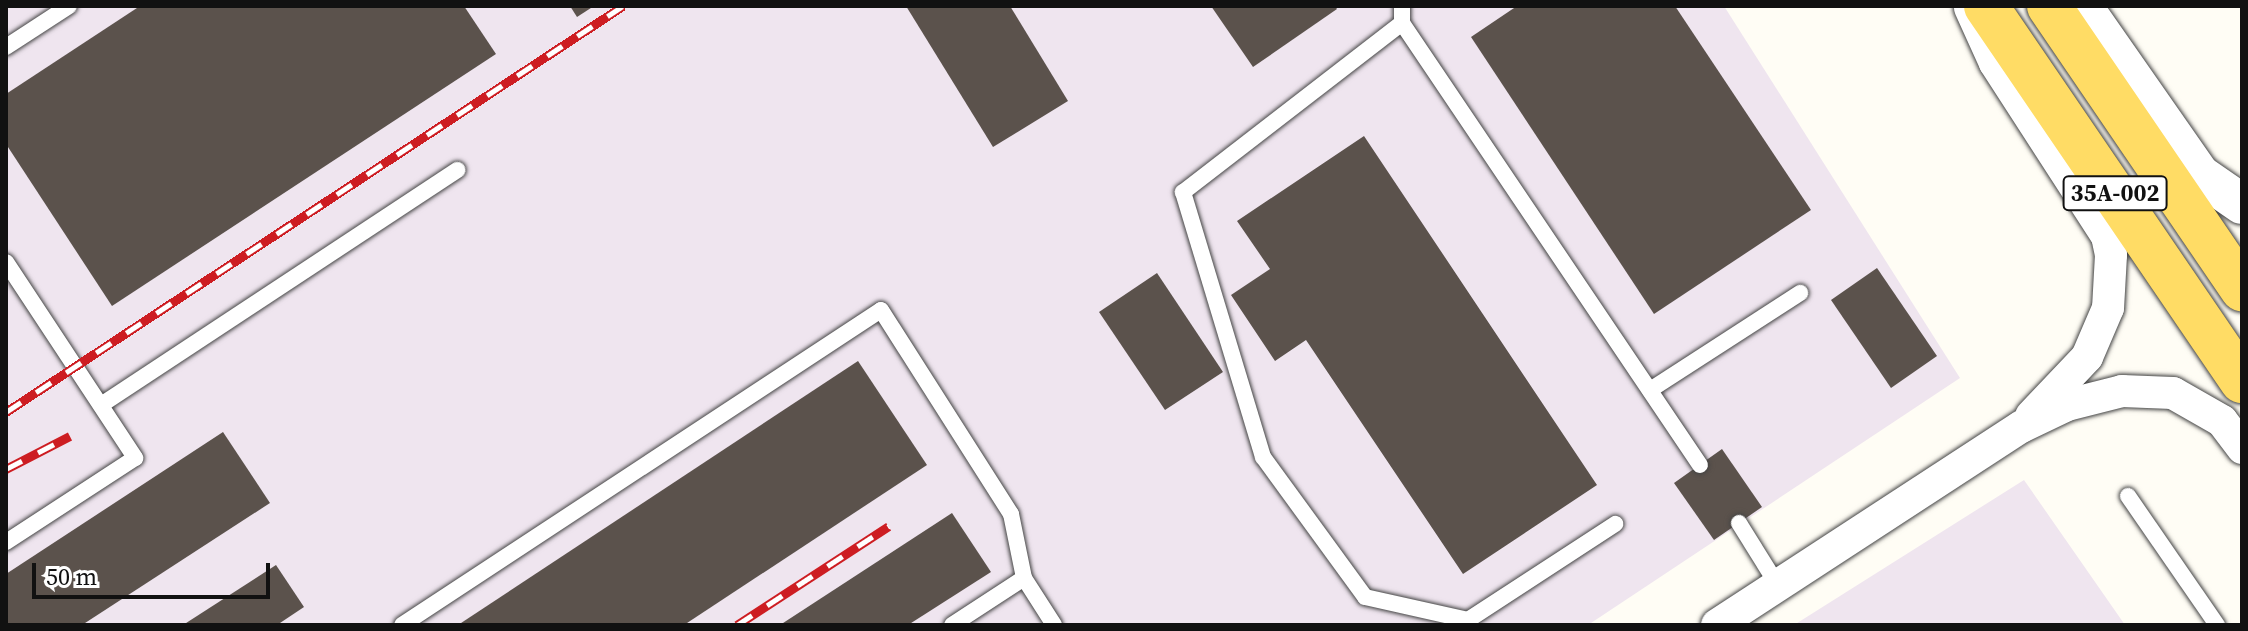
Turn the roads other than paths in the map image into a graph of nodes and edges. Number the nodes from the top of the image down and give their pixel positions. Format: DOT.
graph roads {
  1 [pos="69,6"];
  2 [pos="1969,6"];
  3 [pos="1986,6"];
  4 [pos="2049,6"];
  5 [pos="2082,6"];
  6 [pos="1402,15"];
  7 [pos="6,47"];
  8 [pos="457,170"];
  9 [pos="2242,204"];
  10 [pos="6,262"];
  11 [pos="2242,289"];
  12 [pos="1800,293"];
  13 [pos="2242,381"];
  14 [pos="1650,390"];
  15 [pos="101,405"];
  16 [pos="2021,427"];
  17 [pos="2242,448"];
  18 [pos="1700,465"];
  19 [pos="2128,496"];
  20 [pos="1739,523"];
  21 [pos="1615,524"];
  22 [pos="6,542"];
  23 [pos="1024,578"];
  24 [pos="1777,584"];
  25 [pos="402,625"];
  26 [pos="952,625"];
  27 [pos="1054,625"];
  28 [pos="1717,625"];
  29 [pos="2217,625"];
  1 -- 7 [label="lane"];
  2 -- 16 [label="street"];
  3 -- 13 [label="main road, 35А-002"];
  4 -- 11 [label="main road, 35А-002"];
  5 -- 9 [label="street"];
  6 -- 14 [label="lane"];
  6 -- 21 [label="lane"];
  8 -- 15 [label="lane"];
  10 -- 15 [label="lane"];
  12 -- 14 [label="lane"];
  14 -- 18 [label="lane"];
  15 -- 22 [label="lane"];
  16 -- 17 [label="street"];
  16 -- 24 [label="street"];
  19 -- 29 [label="lane"];
  20 -- 24 [label="lane"];
  23 -- 25 [label="lane"];
  23 -- 26 [label="lane"];
  23 -- 27 [label="lane"];
  24 -- 28 [label="street"];
}
